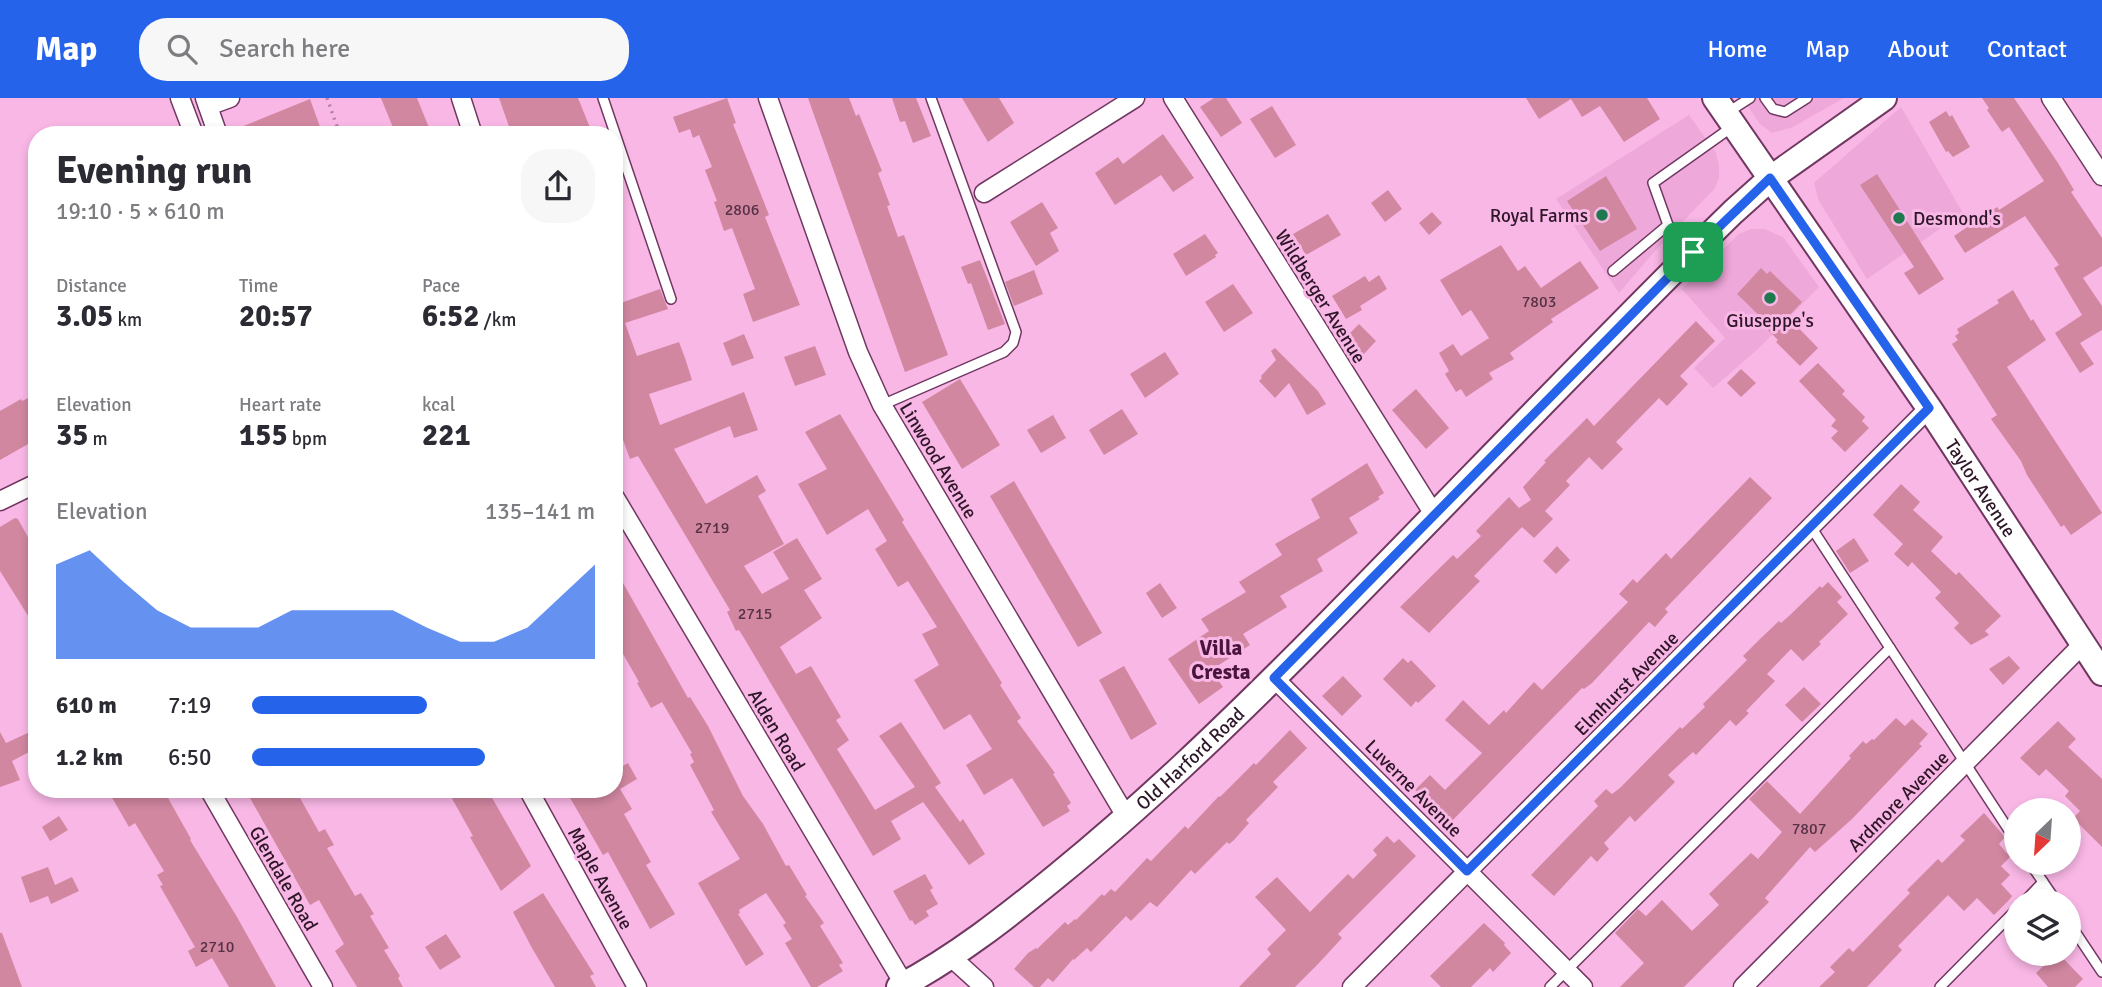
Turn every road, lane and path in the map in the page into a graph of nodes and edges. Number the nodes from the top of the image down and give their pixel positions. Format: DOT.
graph roads {
  1 [pos="180,98"];
  2 [pos="230,98"];
  3 [pos="327,98"];
  4 [pos="461,98"];
  5 [pos="604,98"];
  6 [pos="768,98"];
  7 [pos="931,98"];
  8 [pos="1135,98"];
  9 [pos="1173,98"];
  10 [pos="1750,98"];
  11 [pos="1765,98"];
  12 [pos="1807,98"];
  13 [pos="2052,98"];
  14 [pos="206,102"];
  15 [pos="1869,105"];
  16 [pos="1725,112"];
  17 [pos="191,126"];
  18 [pos="215,126"];
  19 [pos="337,126"];
  20 [pos="470,126"];
  21 [pos="613,126"];
  22 [pos="623,155"];
  23 [pos="2102,176"];
  24 [pos="1770,178"];
  25 [pos="984,193"];
  26 [pos="1668,225"];
  27 [pos="1693,252"];
  28 [pos="1613,271"];
  29 [pos="671,299"];
  30 [pos="882,405"];
  31 [pos="1929,408"];
  32 [pos="28,489"];
  33 [pos="0,501"];
  34 [pos="623,511"];
  35 [pos="1435,516"];
  36 [pos="1811,527"];
  37 [pos="2084,644"];
  38 [pos="1890,648"];
  39 [pos="2102,673"];
  40 [pos="1274,678"];
  41 [pos="1965,763"];
  42 [pos="214,798"];
  43 [pos="533,798"];
  44 [pos="1127,818"];
  45 [pos="2004,823"];
  46 [pos="1467,871"];
  47 [pos="2038,875"];
  48 [pos="2043,882"];
  49 [pos="2036,889"];
  50 [pos="2048,889"];
  51 [pos="2004,922"];
  52 [pos="2081,940"];
  53 [pos="951,957"];
  54 [pos="1567,971"];
  55 [pos="2102,972"];
  56 [pos="902,986"];
  57 [pos="323,987"];
  58 [pos="637,987"];
  59 [pos="984,987"];
  60 [pos="1352,987"];
  61 [pos="1550,987"];
  62 [pos="1583,987"];
  63 [pos="1743,987"];
  64 [pos="1940,987"];
  1 -- 17 [label="street"];
  2 -- 14 [label="street"];
  3 -- 19 [label="path"];
  4 -- 20 [label="street"];
  5 -- 21 [label="lane"];
  6 -- 30 [label="street, Linwood Avenue"];
  7 -- 30 [label="lane"];
  8 -- 25 [label="street"];
  9 -- 35 [label="street, Wildberger Avenue"];
  10 -- 16 [label="lane"];
  11 -- 12 [label="lane"];
  13 -- 23 [label="street"];
  14 -- 18 [label="street"];
  15 -- 24 [label="street, Old Harford Road"];
  16 -- 24 [label="street, Taylor Avenue"];
  16 -- 26 [label="lane"];
  22 -- 29 [label="lane"];
  24 -- 27 [label="street, Old Harford Road"];
  24 -- 31 [label="street, Taylor Avenue"];
  26 -- 27 [label="lane"];
  26 -- 28 [label="lane"];
  27 -- 35 [label="street, Old Harford Road"];
  30 -- 44 [label="street, Linwood Avenue"];
  31 -- 36 [label="street, Elmhurst Avenue"];
  31 -- 37 [label="street, Taylor Avenue"];
  32 -- 33 [label="street"];
  34 -- 56 [label="street, Alden Road"];
  35 -- 40 [label="street, Old Harford Road"];
  36 -- 38 [label="lane"];
  36 -- 46 [label="street, Elmhurst Avenue"];
  37 -- 39 [label="street, Taylor Avenue"];
  37 -- 41 [label="street, Ardmore Avenue"];
  38 -- 41 [label="lane"];
  38 -- 54 [label="lane"];
  40 -- 44 [label="street, Old Harford Road"];
  40 -- 46 [label="street, Luverne Avenue"];
  41 -- 45 [label="lane"];
  41 -- 63 [label="street, Ardmore Avenue"];
  42 -- 57 [label="street, Glendale Road"];
  43 -- 58 [label="street, Maple Avenue"];
  44 -- 53 [label="street, Old Harford Road"];
  46 -- 54 [label="street, Luverne Avenue"];
  46 -- 60 [label="street, Elmhurst Avenue"];
  47 -- 48 [label="lane"];
  48 -- 49 [label="lane"];
  48 -- 50 [label="lane"];
  51 -- 64 [label="lane"];
  52 -- 55 [label="lane"];
  53 -- 56 [label="street, Old Harford Road"];
  53 -- 59 [label="street"];
  54 -- 61 [label="lane"];
  54 -- 62 [label="street, Luverne Avenue"];
}
